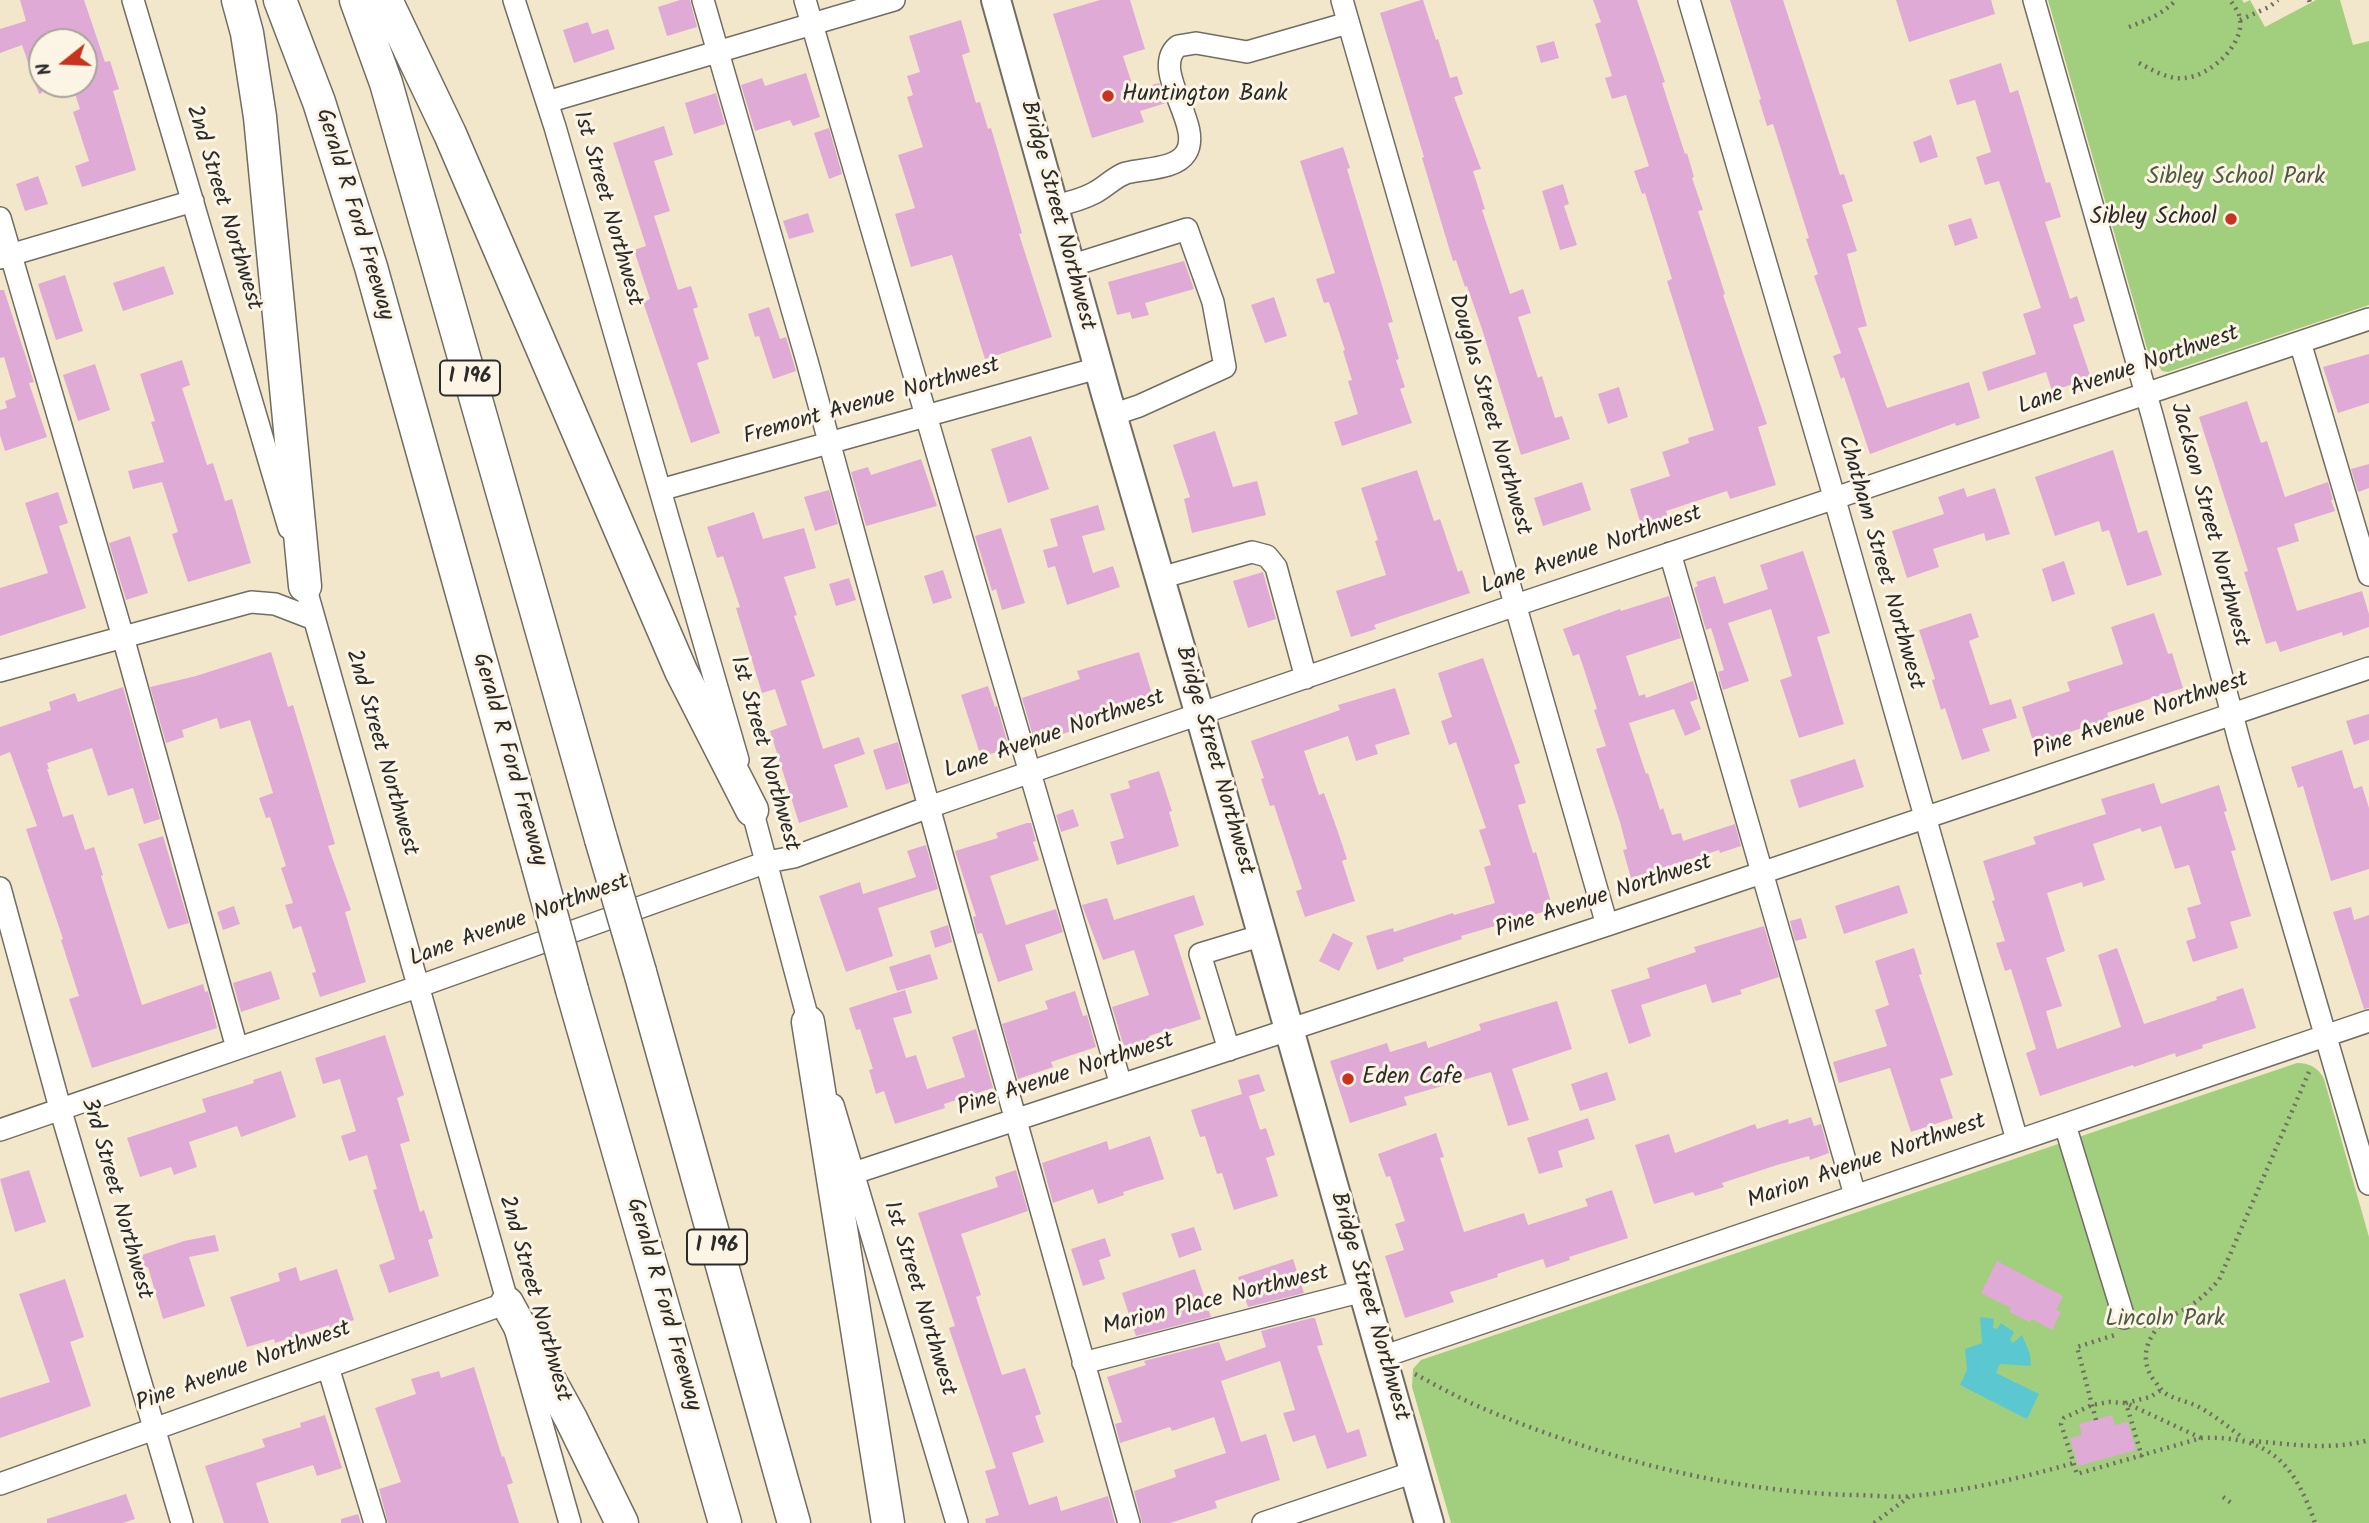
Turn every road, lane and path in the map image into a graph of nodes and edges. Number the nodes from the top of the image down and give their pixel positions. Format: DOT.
graph roads {
  1 [pos="133,0"];
  2 [pos="238,0"];
  3 [pos="280,0"];
  4 [pos="356,0"];
  5 [pos="386,0"];
  6 [pos="513,0"];
  7 [pos="703,0"];
  8 [pos="805,0"];
  9 [pos="894,0"];
  10 [pos="996,0"];
  11 [pos="1342,0"];
  12 [pos="1689,0"];
  13 [pos="2034,0"];
  14 [pos="2176,0"];
  15 [pos="2230,0"];
  16 [pos="2278,0"];
  17 [pos="2240,20"];
  18 [pos="1348,23"];
  19 [pos="812,24"];
  20 [pos="2129,27"];
  21 [pos="717,52"];
  22 [pos="2139,63"];
  23 [pos="547,102"];
  24 [pos="193,201"];
  25 [pos="1054,206"];
  26 [pos="0,218"];
  27 [pos="5,256"];
  28 [pos="1070,266"];
  29 [pos="2369,319"];
  30 [pos="2300,342"];
  31 [pos="2170,350"];
  32 [pos="2163,366"];
  33 [pos="1098,368"];
  34 [pos="2146,395"];
  35 [pos="926,415"];
  36 [pos="1112,415"];
  37 [pos="830,442"];
  38 [pos="660,490"];
  39 [pos="1834,498"];
  40 [pos="1670,554"];
  41 [pos="2369,575"];
  42 [pos="1160,578"];
  43 [pos="305,586"];
  44 [pos="1516,605"];
  45 [pos="314,619"];
  46 [pos="123,637"];
  47 [pos="2369,668"];
  48 [pos="0,671"];
  49 [pos="1306,678"];
  50 [pos="1200,715"];
  51 [pos="2232,715"];
  52 [pos="1030,773"];
  53 [pos="929,807"];
  54 [pos="752,810"];
  55 [pos="1924,818"];
  56 [pos="767,862"];
  57 [pos="1763,872"];
  58 [pos="0,888"];
  59 [pos="1607,925"];
  60 [pos="1263,935"];
  61 [pos="417,986"];
  62 [pos="808,1021"];
  63 [pos="2369,1021"];
  64 [pos="1290,1030"];
  65 [pos="2326,1036"];
  66 [pos="237,1048"];
  67 [pos="1229,1050"];
  68 [pos="2309,1072"];
  69 [pos="1121,1085"];
  70 [pos="60,1108"];
  71 [pos="1016,1120"];
  72 [pos="2065,1125"];
  73 [pos="0,1130"];
  74 [pos="2017,1140"];
  75 [pos="854,1173"];
  76 [pos="2369,1184"];
  77 [pos="1855,1195"];
  78 [pos="1363,1291"];
  79 [pos="507,1303"];
  80 [pos="2167,1318"];
  81 [pos="2131,1325"];
  82 [pos="1382,1357"];
  83 [pos="1083,1363"];
  84 [pos="328,1367"];
  85 [pos="1415,1374"];
  86 [pos="2161,1390"];
  87 [pos="2126,1403"];
  88 [pos="2092,1405"];
  89 [pos="2096,1420"];
  90 [pos="155,1428"];
  91 [pos="2201,1438"];
  92 [pos="2369,1440"];
  93 [pos="2246,1441"];
  94 [pos="2142,1457"];
  95 [pos="2074,1463"];
  96 [pos="1415,1472"];
  97 [pos="0,1484"];
  98 [pos="1910,1497"];
  99 [pos="2223,1497"];
  100 [pos="2234,1505"];
  101 [pos="1273,1521"];
  102 [pos="182,1523"];
  103 [pos="375,1523"];
  104 [pos="570,1523"];
  105 [pos="622,1523"];
  106 [pos="725,1523"];
  107 [pos="794,1523"];
  108 [pos="888,1523"];
  109 [pos="957,1523"];
  110 [pos="1129,1523"];
  111 [pos="1429,1523"];
  112 [pos="1874,1523"];
  113 [pos="2315,1523"];
  1 -- 24 [label="street, 2nd Street Northwest"];
  2 -- 43 [label="highway"];
  3 -- 106 [label="highway, Gerald R Ford Freeway / I 196, bridge"];
  4 -- 107 [label="highway, I 196, bridge"];
  5 -- 54 [label="highway"];
  6 -- 23 [label="street, 1st Street Northwest"];
  7 -- 21 [label="street"];
  8 -- 19 [label="street"];
  9 -- 19 [label="street"];
  10 -- 25 [label="main road, Bridge Street Northwest"];
  11 -- 18 [label="street, Douglas Street Northwest"];
  12 -- 39 [label="street, Chatham Street Northwest"];
  13 -- 34 [label="street, Jackson Street Northwest"];
  14 -- 20 [label="path"];
  15 -- 17 [label="path"];
  16 -- 17 [label="path"];
  17 -- 22 [label="path"];
  18 -- 25 [label="street"];
  18 -- 44 [label="street, Douglas Street Northwest"];
  19 -- 21 [label="street"];
  19 -- 35 [label="street"];
  21 -- 23 [label="street"];
  21 -- 37 [label="street"];
  23 -- 38 [label="street, 1st Street Northwest"];
  24 -- 27 [label="street"];
  24 -- 43 [label="street, 2nd Street Northwest"];
  25 -- 28 [label="main road, Bridge Street Northwest"];
  26 -- 27 [label="street"];
  27 -- 46 [label="street"];
  28 -- 33 [label="main road, Bridge Street Northwest"];
  28 -- 36 [label="street"];
  29 -- 30 [label="street, Lane Avenue Northwest"];
  30 -- 34 [label="street, Lane Avenue Northwest"];
  30 -- 41 [label="street"];
  31 -- 32 [label="path"];
  33 -- 35 [label="street, Fremont Avenue Northwest"];
  33 -- 36 [label="main road, Bridge Street Northwest"];
  34 -- 39 [label="street, Lane Avenue Northwest"];
  34 -- 51 [label="street, Jackson Street Northwest"];
  35 -- 37 [label="street, Fremont Avenue Northwest"];
  35 -- 52 [label="street"];
  36 -- 42 [label="main road, Bridge Street Northwest"];
  37 -- 38 [label="street, Fremont Avenue Northwest"];
  37 -- 53 [label="street"];
  38 -- 54 [label="street, 1st Street Northwest"];
  39 -- 40 [label="street, Lane Avenue Northwest"];
  39 -- 55 [label="street, Chatham Street Northwest"];
  40 -- 44 [label="street, Lane Avenue Northwest"];
  40 -- 57 [label="street"];
  42 -- 49 [label="street"];
  42 -- 50 [label="main road, Bridge Street Northwest"];
  43 -- 45 [label="street, 2nd Street Northwest"];
  44 -- 49 [label="street, Lane Avenue Northwest"];
  44 -- 59 [label="street, Douglas Street Northwest"];
  45 -- 46 [label="street"];
  45 -- 61 [label="street, 2nd Street Northwest"];
  46 -- 48 [label="street"];
  46 -- 66 [label="street"];
  47 -- 51 [label="street, Pine Avenue Northwest"];
  49 -- 50 [label="street, Lane Avenue Northwest"];
  50 -- 52 [label="street, Lane Avenue Northwest"];
  50 -- 60 [label="main road, Bridge Street Northwest"];
  51 -- 55 [label="street, Pine Avenue Northwest"];
  51 -- 65 [label="street, Jackson Street Northwest"];
  52 -- 53 [label="street, Lane Avenue Northwest"];
  52 -- 69 [label="street"];
  53 -- 56 [label="street, Lane Avenue Northwest"];
  53 -- 71 [label="street"];
  54 -- 56 [label="street, 1st Street Northwest"];
  55 -- 57 [label="street, Pine Avenue Northwest"];
  55 -- 74 [label="street, Chatham Street Northwest"];
  56 -- 61 [label="street, Lane Avenue Northwest"];
  56 -- 62 [label="street, 1st Street Northwest"];
  57 -- 59 [label="street, Pine Avenue Northwest"];
  57 -- 77 [label="street"];
  58 -- 70 [label="street, 3rd Street Northwest"];
  59 -- 64 [label="street, Pine Avenue Northwest"];
  60 -- 64 [label="main road, Bridge Street Northwest"];
  60 -- 67 [label="street"];
  61 -- 66 [label="street, Lane Avenue Northwest"];
  61 -- 79 [label="street, 2nd Street Northwest"];
  62 -- 75 [label="street, 1st Street Northwest"];
  62 -- 108 [label="highway"];
  63 -- 65 [label="street, Marion Avenue Northwest"];
  64 -- 67 [label="street, Pine Avenue Northwest"];
  64 -- 78 [label="main road, Bridge Street Northwest"];
  65 -- 72 [label="street, Marion Avenue Northwest"];
  65 -- 76 [label="street, Jackson Street Northwest"];
  66 -- 70 [label="street, Lane Avenue Northwest"];
  67 -- 69 [label="street, Pine Avenue Northwest"];
  68 -- 80 [label="path"];
  69 -- 71 [label="street, Pine Avenue Northwest"];
  70 -- 73 [label="street, Lane Avenue Northwest"];
  70 -- 90 [label="street, 3rd Street Northwest"];
  71 -- 75 [label="street, Pine Avenue Northwest"];
  71 -- 83 [label="street"];
  72 -- 74 [label="street, Marion Avenue Northwest"];
  72 -- 81 [label="street"];
  74 -- 77 [label="street, Marion Avenue Northwest"];
  75 -- 109 [label="street, 1st Street Northwest"];
  77 -- 82 [label="street, Marion Avenue Northwest"];
  78 -- 82 [label="main road, Bridge Street Northwest"];
  78 -- 83 [label="street, Marion Place Northwest"];
  79 -- 84 [label="street, Pine Avenue Northwest"];
  79 -- 104 [label="street, 2nd Street Northwest"];
  79 -- 105 [label="highway"];
  80 -- 81 [label="path"];
  80 -- 86 [label="path"];
  81 -- 88 [label="path"];
  82 -- 96 [label="main road, Bridge Street Northwest"];
  83 -- 110 [label="street"];
  84 -- 90 [label="street, Pine Avenue Northwest"];
  84 -- 103 [label="street"];
  85 -- 98 [label="path"];
  86 -- 87 [label="path"];
  86 -- 93 [label="path"];
  87 -- 88 [label="path"];
  87 -- 91 [label="path"];
  87 -- 94 [label="path"];
  88 -- 89 [label="path"];
  88 -- 95 [label="path"];
  90 -- 97 [label="street, Pine Avenue Northwest"];
  90 -- 102 [label="street, 3rd Street Northwest"];
  91 -- 93 [label="path"];
  91 -- 94 [label="path"];
  92 -- 93 [label="path"];
  93 -- 113 [label="path"];
  94 -- 95 [label="path"];
  95 -- 98 [label="path"];
  96 -- 101 [label="street"];
  96 -- 111 [label="main road, Bridge Street Northwest"];
  98 -- 112 [label="path"];
  99 -- 100 [label="path"];
}
